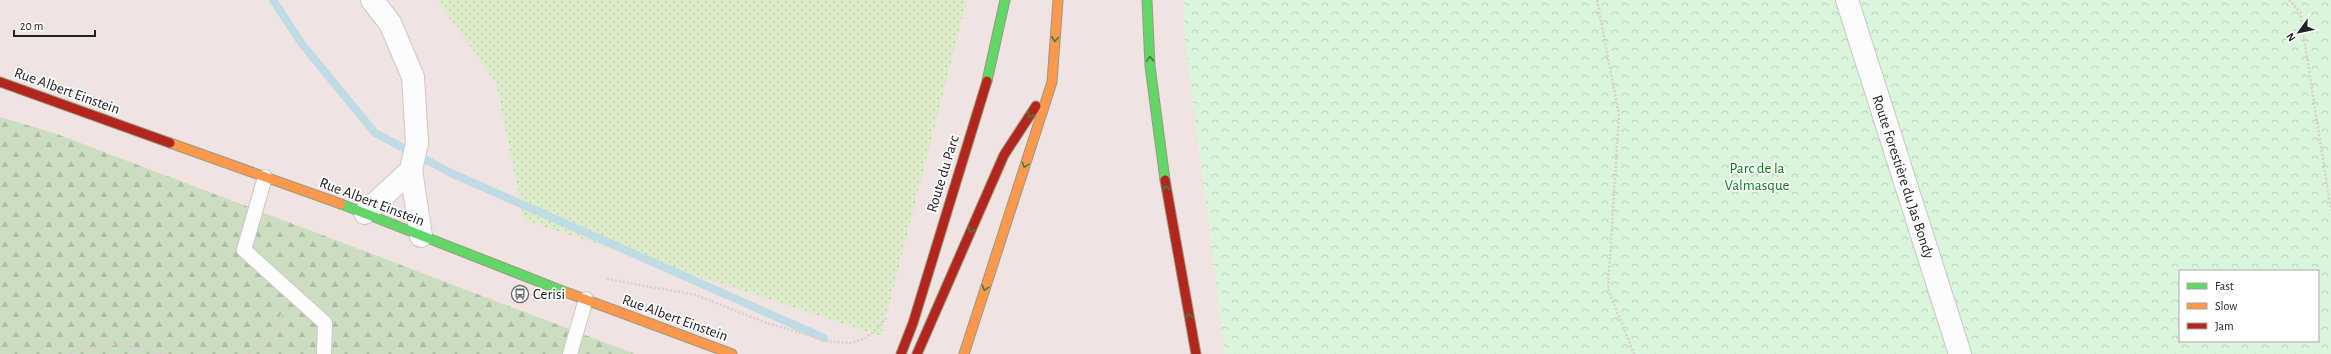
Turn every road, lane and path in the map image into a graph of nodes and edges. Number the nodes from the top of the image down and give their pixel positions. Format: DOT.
graph roads {
  1 [pos="372,0"];
  2 [pos="1005,0"];
  3 [pos="1058,0"];
  4 [pos="1147,0"];
  5 [pos="1596,0"];
  6 [pos="1847,0"];
  7 [pos="2288,0"];
  8 [pos="0,82"];
  9 [pos="1052,82"];
  10 [pos="411,170"];
  11 [pos="264,177"];
  12 [pos="2331,211"];
  13 [pos="365,213"];
  14 [pos="421,236"];
  15 [pos="603,277"];
  16 [pos="291,293"];
  17 [pos="586,299"];
  18 [pos="890,313"];
  19 [pos="71,354"];
  20 [pos="166,354"];
  21 [pos="248,354"];
  22 [pos="324,354"];
  23 [pos="570,354"];
  24 [pos="732,354"];
  25 [pos="901,354"];
  26 [pos="917,354"];
  27 [pos="964,354"];
  28 [pos="1196,354"];
  29 [pos="1634,354"];
  30 [pos="1960,354"];
  1 -- 10 [label="street"];
  2 -- 25 [label="street, Route du Parc"];
  3 -- 9 [label="street, one-way"];
  28 -- 4 [label="street, one-way"];
  5 -- 29 [label="path"];
  6 -- 30 [label="street, Route Forestière du Jas Bondy"];
  7 -- 12 [label="path"];
  8 -- 11 [label="street, Rue Albert Einstein"];
  9 -- 26 [label="street, one-way"];
  9 -- 27 [label="street, one-way"];
  10 -- 13 [label="street"];
  10 -- 14 [label="street"];
  11 -- 13 [label="street, Rue Albert Einstein"];
  11 -- 16 [label="lane"];
  13 -- 14 [label="street, Rue Albert Einstein"];
  14 -- 17 [label="street, Rue Albert Einstein"];
  15 -- 18 [label="path"];
  16 -- 21 [label="path"];
  16 -- 22 [label="lane"];
  17 -- 23 [label="lane"];
  17 -- 24 [label="street, Rue Albert Einstein"];
  19 -- 20 [label="path"];
}
